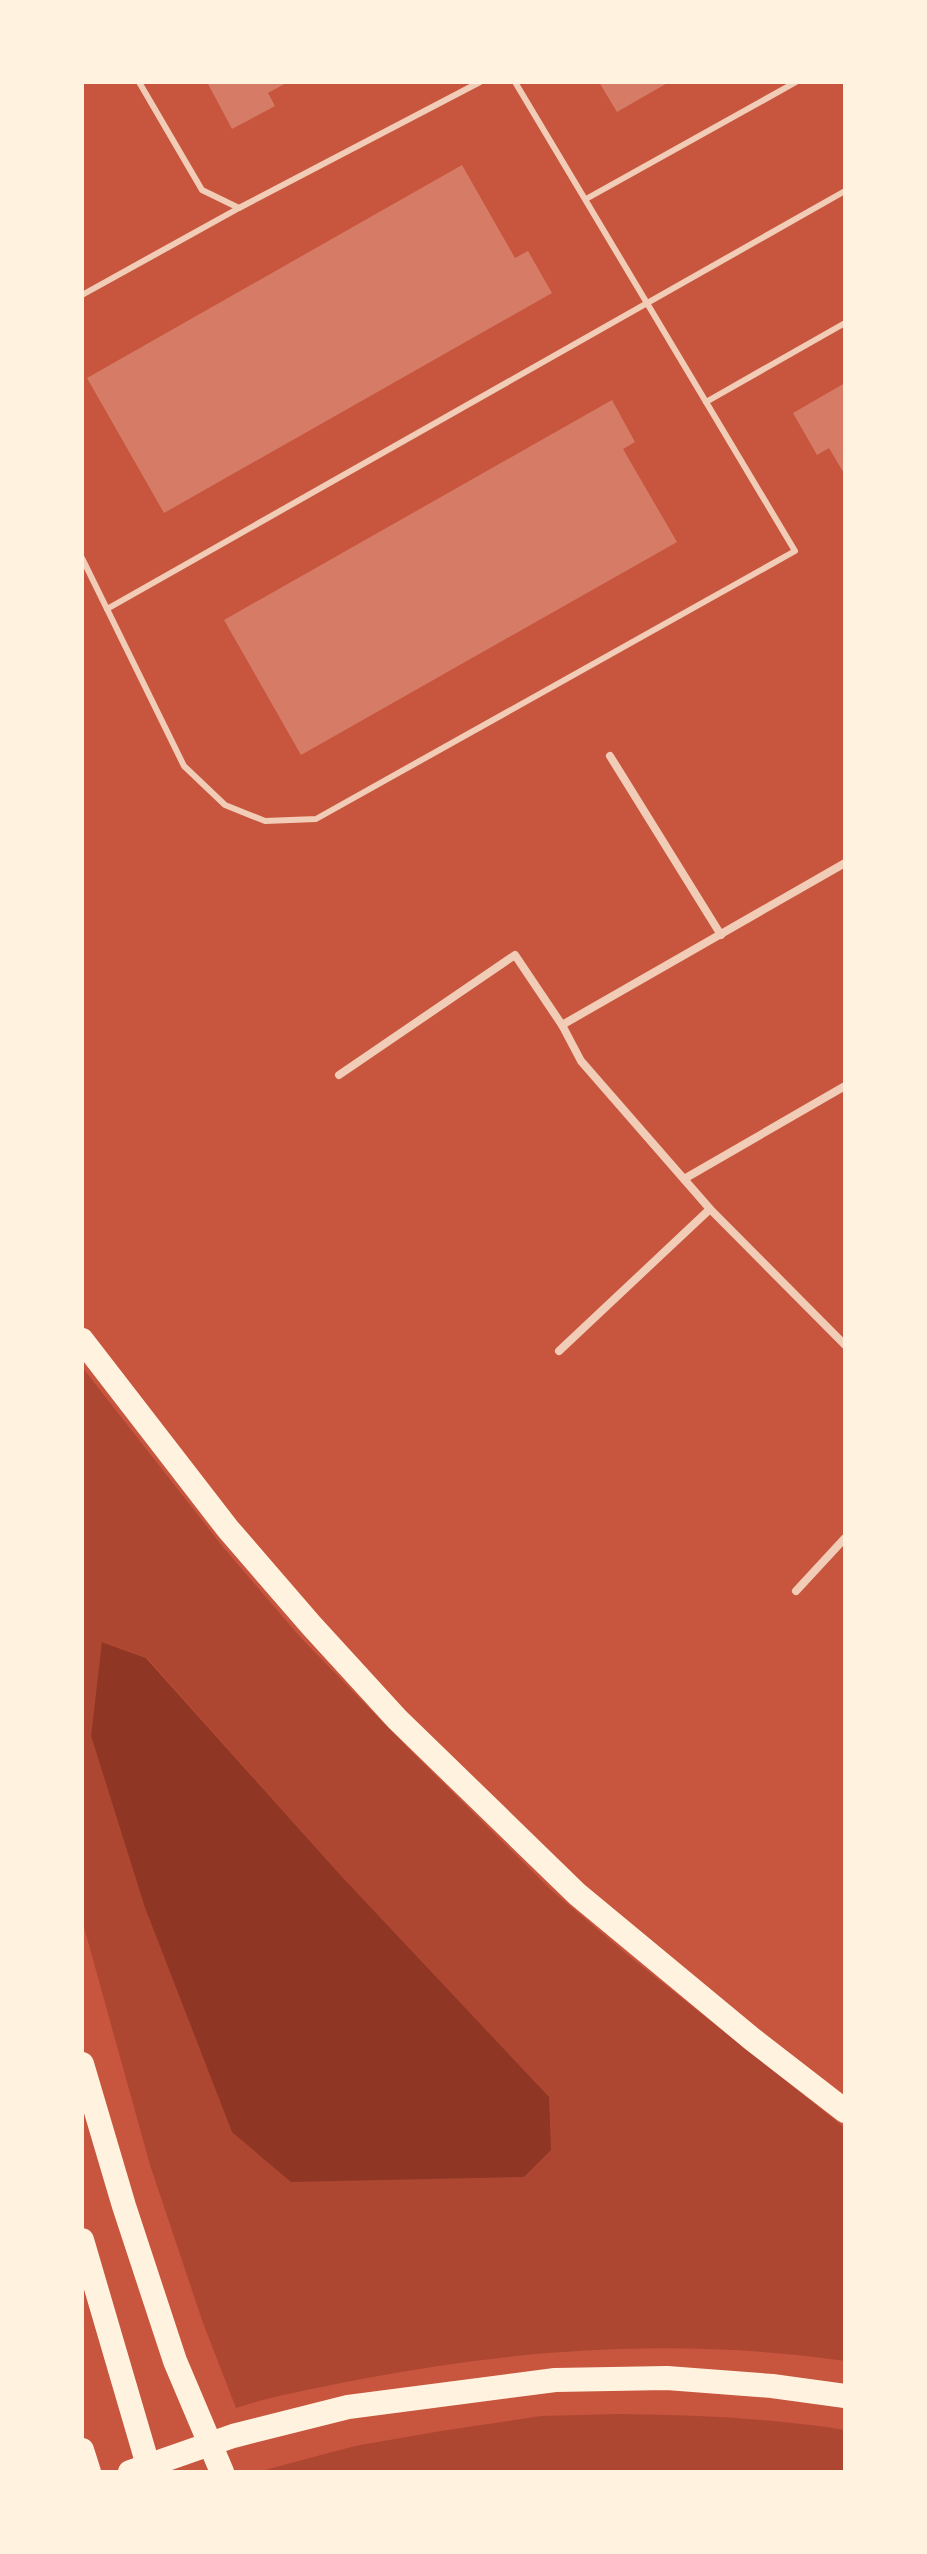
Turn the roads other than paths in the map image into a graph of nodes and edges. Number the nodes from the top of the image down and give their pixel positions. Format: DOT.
graph roads {
  1 [pos="139,82"];
  2 [pos="480,82"];
  3 [pos="515,82"];
  4 [pos="796,82"];
  5 [pos="845,191"];
  6 [pos="586,199"];
  7 [pos="239,208"];
  8 [pos="82,295"];
  9 [pos="648,302"];
  10 [pos="845,323"];
  11 [pos="706,402"];
  12 [pos="82,558"];
  13 [pos="107,609"];
  14 [pos="610,756"];
  15 [pos="845,863"];
  16 [pos="721,935"];
  17 [pos="562,1025"];
  18 [pos="339,1075"];
  19 [pos="845,1086"];
  20 [pos="684,1179"];
  21 [pos="710,1209"];
  22 [pos="82,1340"];
  23 [pos="845,1345"];
  24 [pos="559,1351"];
  25 [pos="845,1538"];
  26 [pos="796,1591"];
  27 [pos="82,2064"];
  28 [pos="845,2111"];
  29 [pos="82,2240"];
  30 [pos="845,2396"];
  31 [pos="82,2450"];
  32 [pos="89,2472"];
  33 [pos="130,2472"];
  34 [pos="150,2472"];
  35 [pos="222,2472"];
  1 -- 7 [label="lane"];
  2 -- 7 [label="lane"];
  3 -- 6 [label="lane"];
  4 -- 6 [label="lane"];
  5 -- 9 [label="lane"];
  6 -- 9 [label="lane"];
  7 -- 8 [label="lane"];
  9 -- 11 [label="lane"];
  9 -- 13 [label="lane"];
  10 -- 11 [label="lane"];
  11 -- 13 [label="lane"];
  12 -- 13 [label="lane"];
  14 -- 16 [label="street"];
  15 -- 16 [label="street"];
  16 -- 17 [label="street"];
  17 -- 18 [label="street"];
  17 -- 20 [label="street"];
  19 -- 20 [label="street"];
  20 -- 21 [label="street"];
  21 -- 23 [label="street"];
  21 -- 24 [label="street"];
  22 -- 28 [label="highway"];
  25 -- 26 [label="street"];
  27 -- 35 [label="highway"];
  29 -- 34 [label="highway"];
  30 -- 33 [label="highway"];
  31 -- 32 [label="highway"];
}
